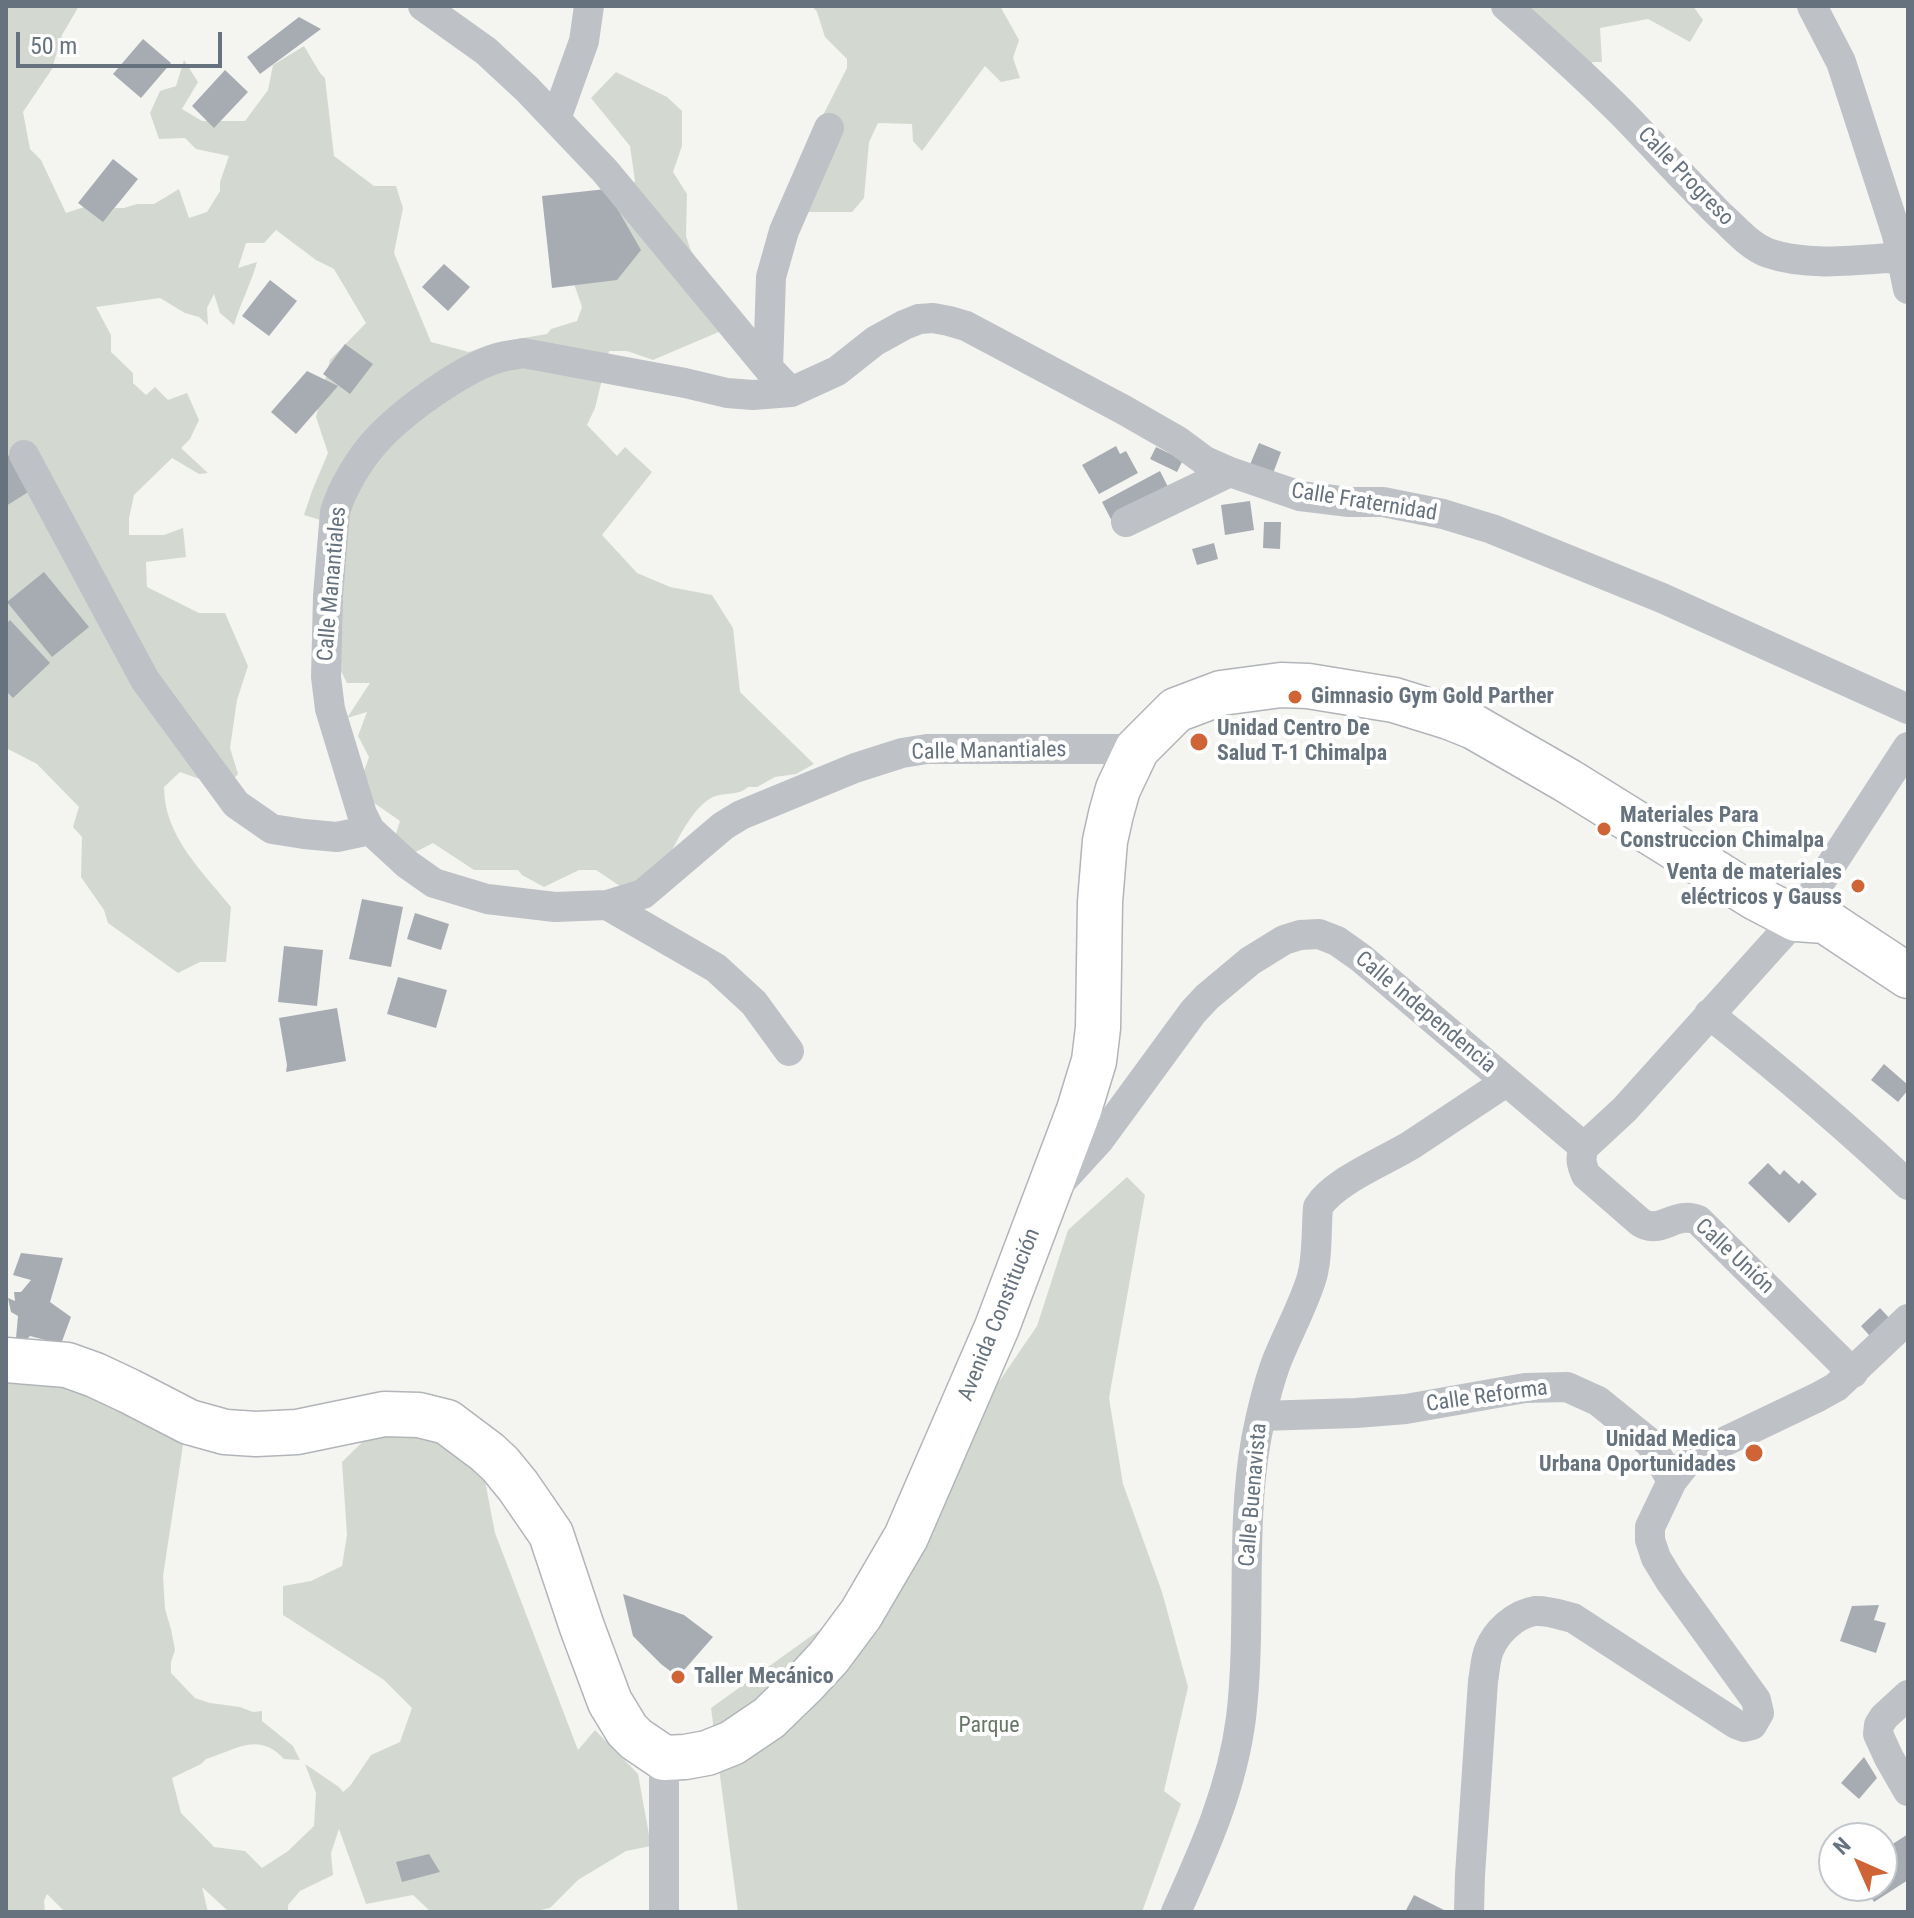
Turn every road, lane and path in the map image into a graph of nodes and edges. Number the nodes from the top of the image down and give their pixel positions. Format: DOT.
graph roads {
  1 [pos="423,6"];
  2 [pos="589,6"];
  3 [pos="1506,6"];
  4 [pos="1812,6"];
  5 [pos="556,119"];
  6 [pos="829,128"];
  7 [pos="1901,257"];
  8 [pos="1908,289"];
  9 [pos="875,341"];
  10 [pos="768,368"];
  11 [pos="791,392"];
  12 [pos="24,455"];
  13 [pos="1230,472"];
  14 [pos="1126,522"];
  15 [pos="1908,709"];
  16 [pos="1908,747"];
  17 [pos="1137,749"];
  18 [pos="370,830"];
  19 [pos="607,905"];
  20 [pos="1796,919"];
  21 [pos="1908,976"];
  22 [pos="1709,1014"];
  23 [pos="789,1051"];
  24 [pos="1506,1082"];
  25 [pos="1584,1147"];
  26 [pos="1908,1185"];
  27 [pos="1048,1194"];
  28 [pos="1908,1319"];
  29 [pos="6,1360"];
  30 [pos="1853,1373"];
  31 [pos="1261,1416"];
  32 [pos="1672,1481"];
  33 [pos="1908,1695"];
  34 [pos="664,1758"];
  35 [pos="1908,1791"];
  36 [pos="664,1912"];
  37 [pos="1176,1912"];
  38 [pos="1469,1912"];
  1 -- 5 [label="street"];
  2 -- 5 [label="street"];
  3 -- 7 [label="street, Calle Progreso"];
  4 -- 7 [label="street"];
  5 -- 10 [label="street"];
  6 -- 10 [label="street"];
  7 -- 8 [label="street"];
  9 -- 11 [label="street, Calle Manantiales"];
  9 -- 13 [label="street, Calle Fraternidad"];
  10 -- 11 [label="street"];
  11 -- 18 [label="street, Calle Manantiales"];
  12 -- 18 [label="street"];
  13 -- 14 [label="street"];
  13 -- 15 [label="street, Calle Fraternidad"];
  16 -- 20 [label="street"];
  17 -- 19 [label="street, Calle Manantiales"];
  17 -- 20 [label="main road, Avenida Constitución"];
  17 -- 27 [label="main road, Avenida Constitución"];
  18 -- 19 [label="street, Calle Manantiales"];
  19 -- 23 [label="street"];
  20 -- 21 [label="main road, Avenida Constitución"];
  20 -- 22 [label="street"];
  22 -- 25 [label="street"];
  22 -- 26 [label="street"];
  24 -- 25 [label="street, Calle Independencia"];
  24 -- 27 [label="street, Calle Independencia"];
  24 -- 31 [label="street, Calle Buenavista"];
  25 -- 30 [label="street, Calle Unión"];
  27 -- 34 [label="main road, Avenida Constitución"];
  28 -- 30 [label="street"];
  29 -- 34 [label="main road"];
  30 -- 32 [label="street"];
  31 -- 32 [label="street, Calle Reforma"];
  31 -- 37 [label="street, Calle Buenavista"];
  32 -- 38 [label="street"];
  33 -- 35 [label="street"];
  34 -- 36 [label="street"];
}
